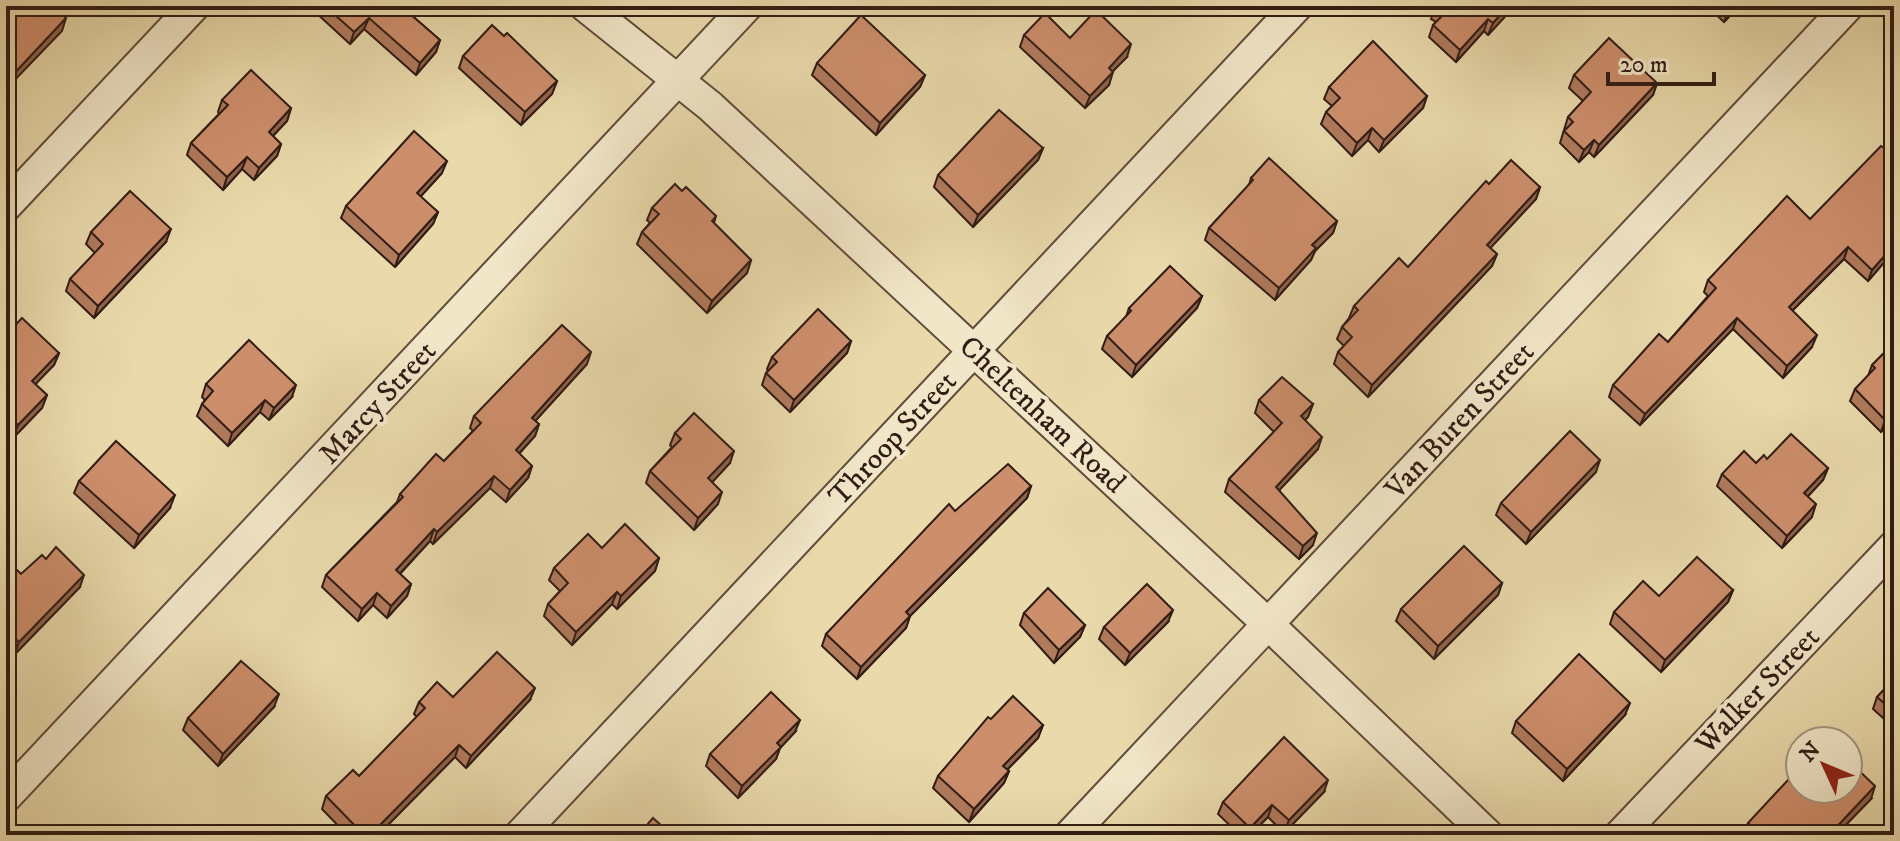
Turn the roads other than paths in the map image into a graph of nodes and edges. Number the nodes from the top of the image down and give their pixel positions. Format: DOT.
graph roads {
  1 [pos="194,6"];
  2 [pos="585,6"];
  3 [pos="747,6"];
  4 [pos="1297,6"];
  5 [pos="1848,6"];
  6 [pos="678,80"];
  7 [pos="6,206"];
  8 [pos="974,349"];
  9 [pos="1894,546"];
  10 [pos="1268,624"];
  11 [pos="6,797"];
  12 [pos="520,835"];
  13 [pos="1070,835"];
  14 [pos="1488,835"];
  15 [pos="1620,835"];
  1 -- 7 [label="street"];
  2 -- 6 [label="street, Cheltenham Road"];
  3 -- 6 [label="street, Marcy Street"];
  4 -- 8 [label="street, Throop Street"];
  5 -- 10 [label="street, Van Buren Street"];
  6 -- 8 [label="street, Cheltenham Road"];
  6 -- 11 [label="street, Marcy Street"];
  8 -- 10 [label="street, Cheltenham Road"];
  8 -- 12 [label="street, Throop Street"];
  9 -- 15 [label="street, Walker Street"];
  10 -- 13 [label="street, Van Buren Street"];
  10 -- 14 [label="street, Cheltenham Road"];
}
